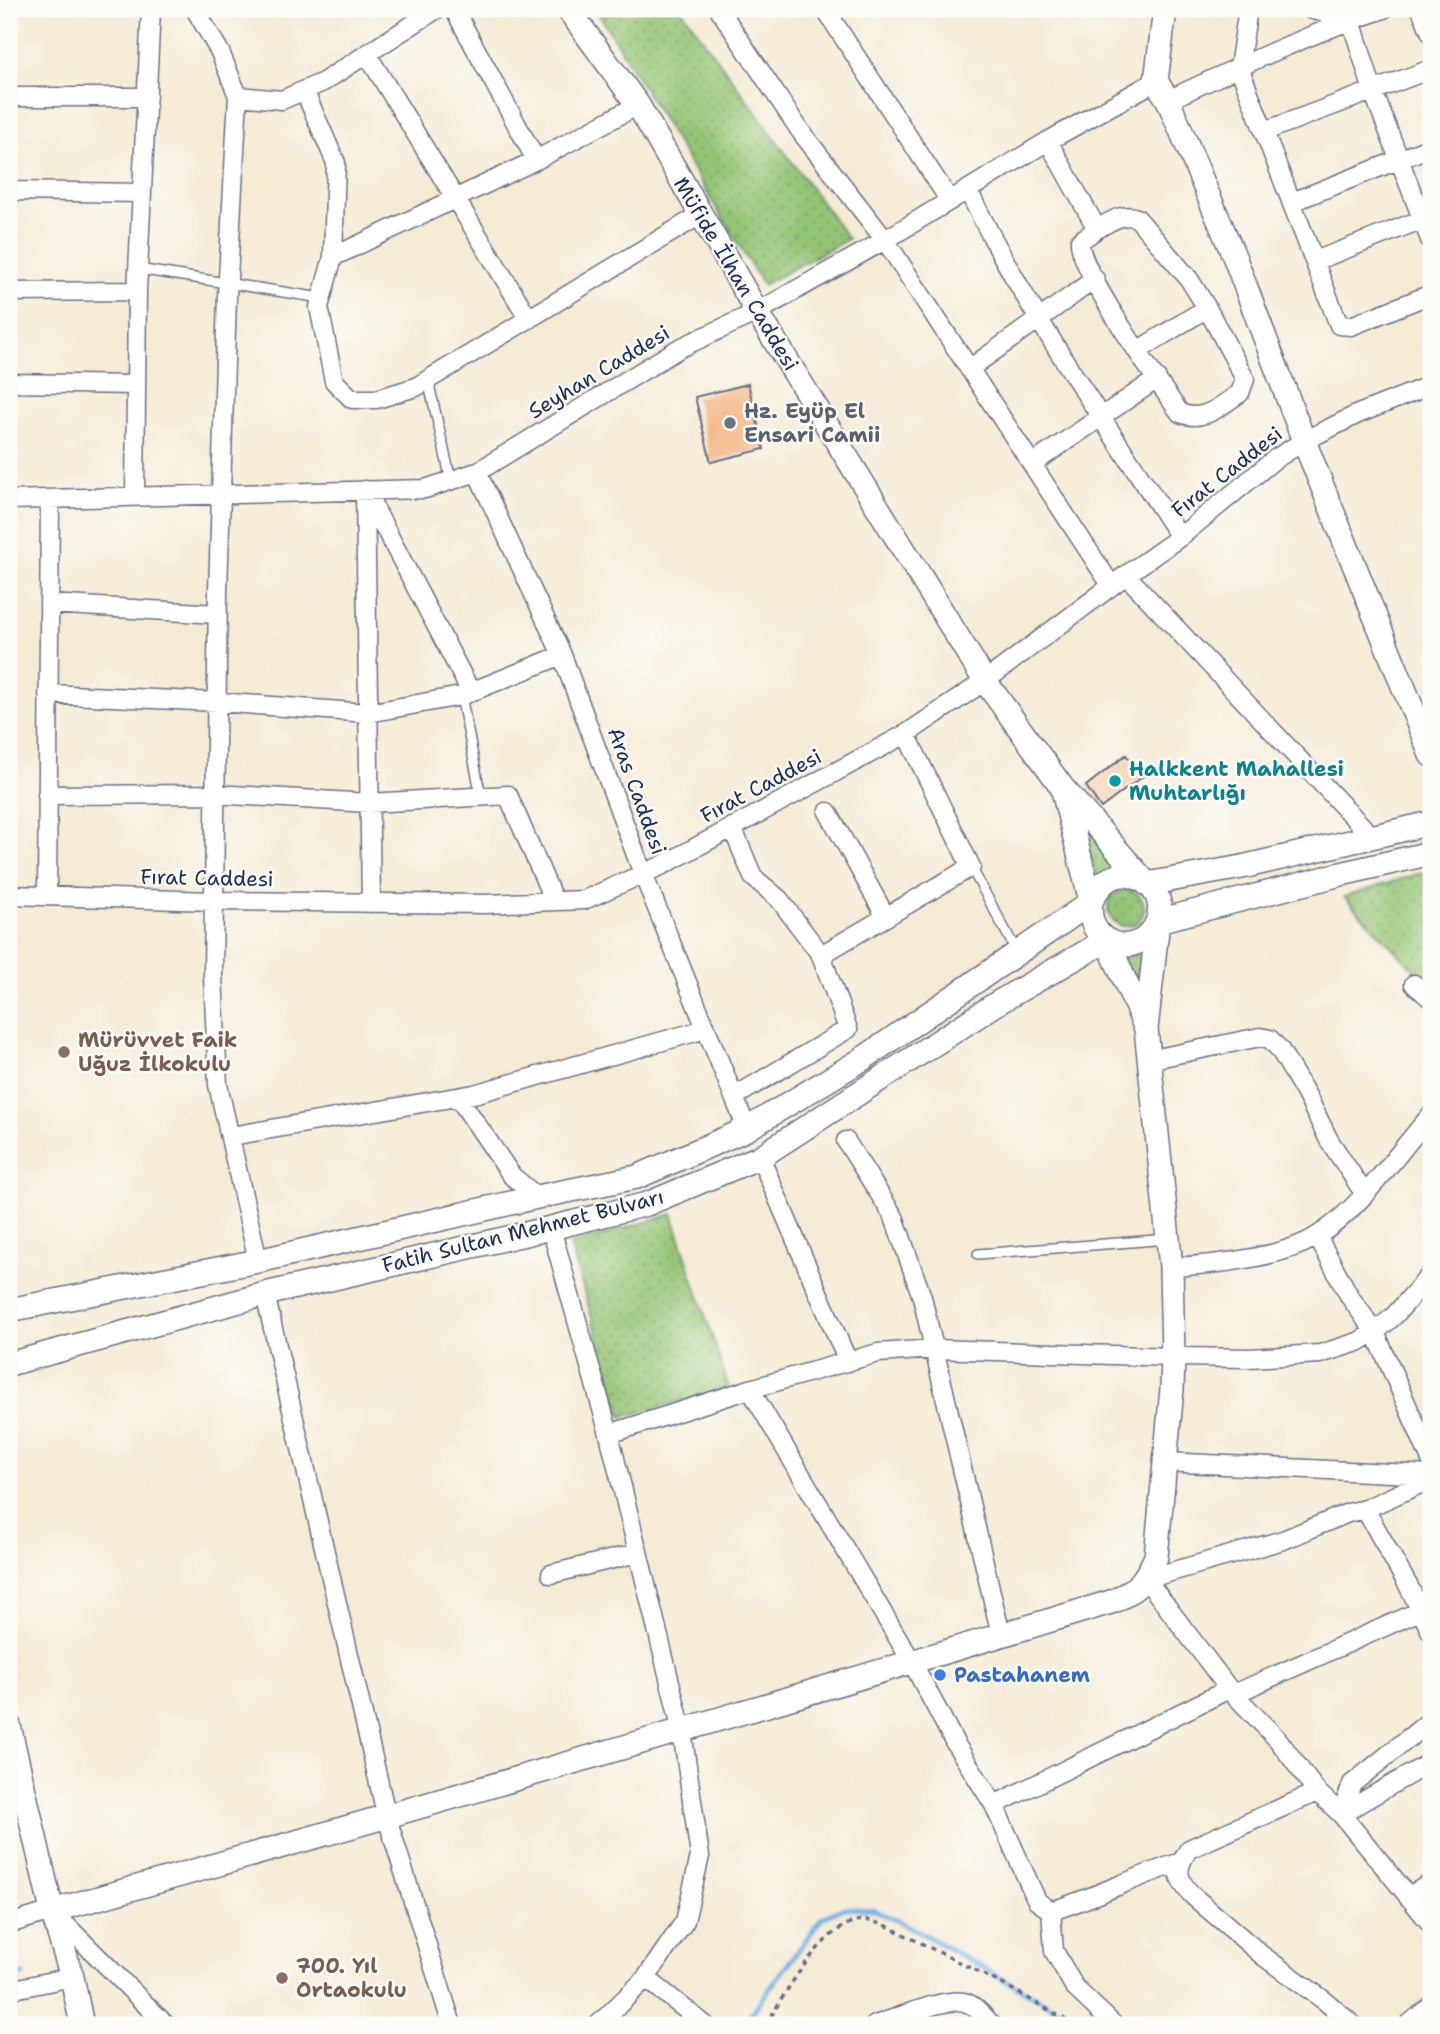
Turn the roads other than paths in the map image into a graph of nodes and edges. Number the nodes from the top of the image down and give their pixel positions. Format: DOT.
graph roads {
  1 [pos="151,9"];
  2 [pos="195,9"];
  3 [pos="438,9"];
  4 [pos="454,9"];
  5 [pos="568,9"];
  6 [pos="719,9"];
  7 [pos="825,9"];
  8 [pos="1165,9"];
  9 [pos="1248,9"];
  10 [pos="1310,9"];
  11 [pos="1384,9"];
  12 [pos="1421,9"];
  13 [pos="1351,20"];
  14 [pos="1431,33"];
  15 [pos="367,54"];
  16 [pos="1239,67"];
  17 [pos="1431,69"];
  18 [pos="1156,81"];
  19 [pos="303,90"];
  20 [pos="1373,91"];
  21 [pos="238,96"];
  22 [pos="9,97"];
  23 [pos="147,97"];
  24 [pos="1168,100"];
  25 [pos="638,105"];
  26 [pos="1265,131"];
  27 [pos="1048,141"];
  28 [pos="1431,147"];
  29 [pos="1399,159"];
  30 [pos="536,160"];
  31 [pos="968,190"];
  32 [pos="9,191"];
  33 [pos="142,193"];
  34 [pos="457,198"];
  35 [pos="950,201"];
  36 [pos="1292,202"];
  37 [pos="701,215"];
  38 [pos="1423,219"];
  39 [pos="1097,229"];
  40 [pos="885,240"];
  41 [pos="1431,242"];
  42 [pos="332,257"];
  43 [pos="1315,261"];
  44 [pos="138,269"];
  45 [pos="1095,279"];
  46 [pos="228,284"];
  47 [pos="137,291"];
  48 [pos="9,292"];
  49 [pos="1431,294"];
  50 [pos="321,298"];
  51 [pos="1207,308"];
  52 [pos="757,312"];
  53 [pos="1038,318"];
  54 [pos="529,319"];
  55 [pos="1137,351"];
  56 [pos="969,369"];
  57 [pos="1157,379"];
  58 [pos="428,380"];
  59 [pos="9,383"];
  60 [pos="136,385"];
  61 [pos="1431,385"];
  62 [pos="1101,416"];
  63 [pos="1304,441"];
  64 [pos="1032,464"];
  65 [pos="477,472"];
  66 [pos="451,480"];
  67 [pos="365,490"];
  68 [pos="221,495"];
  69 [pos="135,497"];
  70 [pos="50,499"];
  71 [pos="9,500"];
  72 [pos="1180,537"];
  73 [pos="1118,580"];
  74 [pos="49,604"];
  75 [pos="218,614"];
  76 [pos="562,655"];
  77 [pos="985,681"];
  78 [pos="48,694"];
  79 [pos="466,694"];
  80 [pos="217,702"];
  81 [pos="368,713"];
  82 [pos="906,734"];
  83 [pos="1431,755"];
  84 [pos="1062,787"];
  85 [pos="47,794"];
  86 [pos="215,794"];
  87 [pos="481,796"];
  88 [pos="369,803"];
  89 [pos="828,812"];
  90 [pos="1431,823"];
  91 [pos="732,827"];
  92 [pos="1372,836"];
  93 [pos="1431,853"];
  94 [pos="971,867"];
  95 [pos="643,874"];
  96 [pos="1147,884"];
  97 [pos="9,895"];
  98 [pos="47,896"];
  99 [pos="214,901"];
  100 [pos="554,901"];
  101 [pos="1091,901"];
  102 [pos="371,903"];
  103 [pos="886,917"];
  104 [pos="1158,921"];
  105 [pos="1107,940"];
  106 [pos="1017,953"];
  107 [pos="821,955"];
  108 [pos="1415,984"];
  109 [pos="1431,999"];
  110 [pos="706,1029"];
  111 [pos="1146,1029"];
  112 [pos="1148,1060"];
  113 [pos="458,1097"];
  114 [pos="734,1097"];
  115 [pos="1431,1115"];
  116 [pos="747,1129"];
  117 [pos="231,1136"];
  118 [pos="846,1141"];
  119 [pos="760,1157"];
  120 [pos="1364,1193"];
  121 [pos="537,1197"];
  122 [pos="551,1228"];
  123 [pos="1317,1236"];
  124 [pos="1168,1239"];
  125 [pos="978,1254"];
  126 [pos="258,1261"];
  127 [pos="1171,1267"];
  128 [pos="1431,1274"];
  129 [pos="265,1294"];
  130 [pos="9,1310"];
  131 [pos="1376,1332"];
  132 [pos="935,1349"];
  133 [pos="1173,1357"];
  134 [pos="848,1362"];
  135 [pos="9,1364"];
  136 [pos="750,1390"];
  137 [pos="609,1434"];
  138 [pos="1431,1460"];
  139 [pos="1165,1462"];
  140 [pos="1431,1477"];
  141 [pos="1365,1509"];
  142 [pos="638,1553"];
  143 [pos="551,1574"];
  144 [pos="1146,1579"];
  145 [pos="1426,1609"];
  146 [pos="1431,1632"];
  147 [pos="1001,1635"];
  148 [pos="912,1662"];
  149 [pos="1232,1692"];
  150 [pos="1431,1720"];
  151 [pos="9,1726"];
  152 [pos="682,1731"];
  153 [pos="1431,1762"];
  154 [pos="1317,1792"];
  155 [pos="994,1805"];
  156 [pos="1341,1814"];
  157 [pos="387,1818"];
  158 [pos="1179,1863"];
  159 [pos="1431,1884"];
  160 [pos="1408,1897"];
  161 [pos="1051,1911"];
  162 [pos="52,1912"];
  163 [pos="9,1924"];
  164 [pos="1431,1924"];
  165 [pos="72,1977"];
  166 [pos="646,1978"];
  167 [pos="9,1990"];
  168 [pos="1431,2006"];
  169 [pos="80,2017"];
  170 [pos="96,2025"];
  171 [pos="166,2025"];
  172 [pos="452,2025"];
  173 [pos="598,2025"];
  174 [pos="705,2025"];
  175 [pos="875,2025"];
  176 [pos="992,2025"];
  177 [pos="1114,2025"];
  178 [pos="1353,2025"];
  179 [pos="1408,2025"];
  1 -- 23 [label="street"];
  2 -- 21 [label="street"];
  3 -- 15 [label="street"];
  4 -- 30 [label="street"];
  5 -- 25 [label="street, Müfide İlhan Caddesi"];
  6 -- 40 [label="street"];
  7 -- 35 [label="street"];
  8 -- 18 [label="street"];
  9 -- 16 [label="street"];
  10 -- 13 [label="street"];
  11 -- 13 [label="street"];
  12 -- 14 [label="street"];
  13 -- 16 [label="street"];
  13 -- 20 [label="street"];
  15 -- 19 [label="street"];
  15 -- 34 [label="street"];
  16 -- 24 [label="street"];
  16 -- 26 [label="street"];
  17 -- 20 [label="street"];
  18 -- 24 [label="street"];
  18 -- 27 [label="street, Seyhan Caddesi"];
  19 -- 21 [label="street"];
  19 -- 42 [label="street"];
  20 -- 26 [label="street"];
  20 -- 29 [label="street"];
  21 -- 46 [label="street"];
  22 -- 23 [label="street"];
  23 -- 33 [label="street"];
  24 -- 63 [label="street"];
  25 -- 30 [label="street"];
  25 -- 37 [label="street, Müfide İlhan Caddesi"];
  26 -- 36 [label="street"];
  27 -- 31 [label="street, Seyhan Caddesi"];
  27 -- 39 [label="street"];
  28 -- 29 [label="street"];
  29 -- 36 [label="street"];
  29 -- 38 [label="street"];
  30 -- 34 [label="street"];
  31 -- 35 [label="street, Seyhan Caddesi"];
  31 -- 53 [label="street"];
  32 -- 33 [label="street"];
  33 -- 44 [label="street"];
  34 -- 42 [label="street"];
  34 -- 54 [label="street"];
  35 -- 40 [label="street, Seyhan Caddesi"];
  36 -- 43 [label="street"];
  37 -- 52 [label="street, Müfide İlhan Caddesi"];
  37 -- 54 [label="street"];
  38 -- 41 [label="street"];
  38 -- 43 [label="street"];
  39 -- 45 [label="street"];
  39 -- 51 [label="street"];
  40 -- 52 [label="street, Seyhan Caddesi"];
  40 -- 56 [label="street"];
  42 -- 50 [label="street"];
  43 -- 49 [label="street"];
  44 -- 46 [label="lane"];
  44 -- 47 [label="street"];
  45 -- 53 [label="street"];
  45 -- 55 [label="street"];
  46 -- 50 [label="lane"];
  46 -- 68 [label="street"];
  47 -- 48 [label="street"];
  47 -- 60 [label="street"];
  50 -- 58 [label="street"];
  51 -- 55 [label="street"];
  51 -- 57 [label="street"];
  52 -- 65 [label="street, Seyhan Caddesi"];
  52 -- 77 [label="street, Müfide İlhan Caddesi"];
  53 -- 56 [label="street"];
  53 -- 62 [label="street"];
  54 -- 58 [label="street"];
  55 -- 57 [label="street"];
  56 -- 64 [label="street"];
  57 -- 62 [label="street"];
  58 -- 66 [label="lane"];
  59 -- 60 [label="street"];
  60 -- 69 [label="street"];
  61 -- 63 [label="street, Fırat Caddesi"];
  62 -- 64 [label="street"];
  62 -- 72 [label="street"];
  63 -- 72 [label="street, Fırat Caddesi"];
  63 -- 83 [label="street"];
  64 -- 73 [label="street"];
  65 -- 66 [label="street, Seyhan Caddesi"];
  65 -- 76 [label="street, Aras Caddesi"];
  66 -- 67 [label="street, Seyhan Caddesi"];
  67 -- 68 [label="street, Seyhan Caddesi"];
  67 -- 79 [label="street"];
  67 -- 81 [label="street"];
  68 -- 69 [label="street, Seyhan Caddesi"];
  68 -- 75 [label="street"];
  69 -- 70 [label="street, Seyhan Caddesi"];
  70 -- 71 [label="street, Seyhan Caddesi"];
  70 -- 74 [label="street"];
  72 -- 73 [label="street, Fırat Caddesi"];
  73 -- 77 [label="street, Fırat Caddesi"];
  73 -- 92 [label="street"];
  74 -- 75 [label="street"];
  74 -- 78 [label="street"];
  75 -- 80 [label="street"];
  76 -- 79 [label="street"];
  76 -- 95 [label="street, Aras Caddesi"];
  77 -- 82 [label="street, Fırat Caddesi"];
  77 -- 84 [label="street, Müfide İlhan Caddesi"];
  78 -- 80 [label="street"];
  78 -- 85 [label="street"];
  79 -- 81 [label="street"];
  79 -- 87 [label="lane"];
  80 -- 81 [label="street"];
  80 -- 86 [label="street"];
  81 -- 88 [label="street"];
  82 -- 91 [label="street, Fırat Caddesi"];
  82 -- 94 [label="street"];
  84 -- 96 [label="street, Müfide İlhan Caddesi"];
  84 -- 101 [label="street"];
  85 -- 86 [label="street"];
  85 -- 98 [label="street"];
  86 -- 88 [label="street"];
  86 -- 99 [label="street"];
  87 -- 88 [label="street"];
  87 -- 100 [label="street"];
  88 -- 102 [label="street"];
  89 -- 103 [label="street"];
  90 -- 92 [label="street"];
  91 -- 95 [label="street, Fırat Caddesi"];
  91 -- 107 [label="street"];
  92 -- 96 [label="street"];
  93 -- 104 [label="street"];
  94 -- 103 [label="street"];
  94 -- 106 [label="lane"];
  95 -- 100 [label="street, Fırat Caddesi"];
  95 -- 110 [label="street, Aras Caddesi"];
  96 -- 101 [label="street"];
  96 -- 104 [label="street"];
  97 -- 98 [label="street, Fırat Caddesi"];
  98 -- 99 [label="street, Fırat Caddesi"];
  99 -- 102 [label="street, Fırat Caddesi"];
  99 -- 117 [label="street"];
  100 -- 102 [label="street, Fırat Caddesi"];
  101 -- 105 [label="street"];
  101 -- 106 [label="street, Fatih Sultan Mehmet Bulvarı"];
  103 -- 107 [label="street"];
  104 -- 105 [label="street"];
  104 -- 111 [label="street"];
  105 -- 111 [label="street"];
  105 -- 119 [label="street, Fatih Sultan Mehmet Bulvarı"];
  106 -- 116 [label="street, Fatih Sultan Mehmet Bulvarı"];
  107 -- 114 [label="street"];
  108 -- 109 [label="street"];
  110 -- 113 [label="street"];
  110 -- 114 [label="street, Aras Caddesi"];
  111 -- 112 [label="street"];
  112 -- 120 [label="street"];
  112 -- 124 [label="street"];
  113 -- 117 [label="street"];
  113 -- 121 [label="street"];
  114 -- 116 [label="street, Aras Caddesi"];
  115 -- 120 [label="street"];
  116 -- 121 [label="street, Fatih Sultan Mehmet Bulvarı"];
  117 -- 126 [label="street"];
  118 -- 132 [label="street"];
  119 -- 122 [label="street, Fatih Sultan Mehmet Bulvarı"];
  119 -- 134 [label="street"];
  120 -- 123 [label="street"];
  121 -- 126 [label="street, Fatih Sultan Mehmet Bulvarı"];
  122 -- 129 [label="street, Fatih Sultan Mehmet Bulvarı"];
  122 -- 137 [label="street"];
  123 -- 127 [label="street"];
  123 -- 131 [label="street"];
  124 -- 125 [label="lane"];
  124 -- 127 [label="street"];
  126 -- 130 [label="street, Fatih Sultan Mehmet Bulvarı"];
  127 -- 133 [label="street"];
  128 -- 131 [label="street"];
  129 -- 135 [label="street, Fatih Sultan Mehmet Bulvarı"];
  129 -- 157 [label="street"];
  131 -- 133 [label="street"];
  131 -- 138 [label="street"];
  132 -- 133 [label="street"];
  132 -- 134 [label="street"];
  132 -- 147 [label="street"];
  133 -- 139 [label="street"];
  134 -- 136 [label="street"];
  136 -- 137 [label="street"];
  136 -- 148 [label="street"];
  137 -- 142 [label="street"];
  139 -- 140 [label="street"];
  139 -- 144 [label="street"];
  140 -- 141 [label="street"];
  141 -- 144 [label="street"];
  141 -- 145 [label="street"];
  142 -- 143 [label="street"];
  142 -- 152 [label="street"];
  144 -- 147 [label="street"];
  144 -- 149 [label="street"];
  145 -- 146 [label="street"];
  145 -- 149 [label="street"];
  147 -- 148 [label="street"];
  148 -- 152 [label="street"];
  148 -- 155 [label="street"];
  149 -- 154 [label="street"];
  149 -- 155 [label="street"];
  150 -- 156 [label="street"];
  151 -- 162 [label="street"];
  152 -- 157 [label="street"];
  152 -- 166 [label="street"];
  153 -- 156 [label="street"];
  154 -- 156 [label="street"];
  154 -- 158 [label="street"];
  155 -- 161 [label="street"];
  156 -- 160 [label="street"];
  157 -- 162 [label="street"];
  157 -- 172 [label="street"];
  158 -- 161 [label="street"];
  158 -- 178 [label="street"];
  159 -- 160 [label="street"];
  160 -- 164 [label="street"];
  161 -- 177 [label="street"];
  162 -- 163 [label="street"];
  162 -- 165 [label="street"];
  162 -- 171 [label="street"];
  165 -- 167 [label="street"];
  165 -- 169 [label="street"];
  166 -- 173 [label="street"];
  166 -- 174 [label="street"];
  168 -- 179 [label="street"];
  169 -- 170 [label="street"];
  175 -- 176 [label="street"];
}
